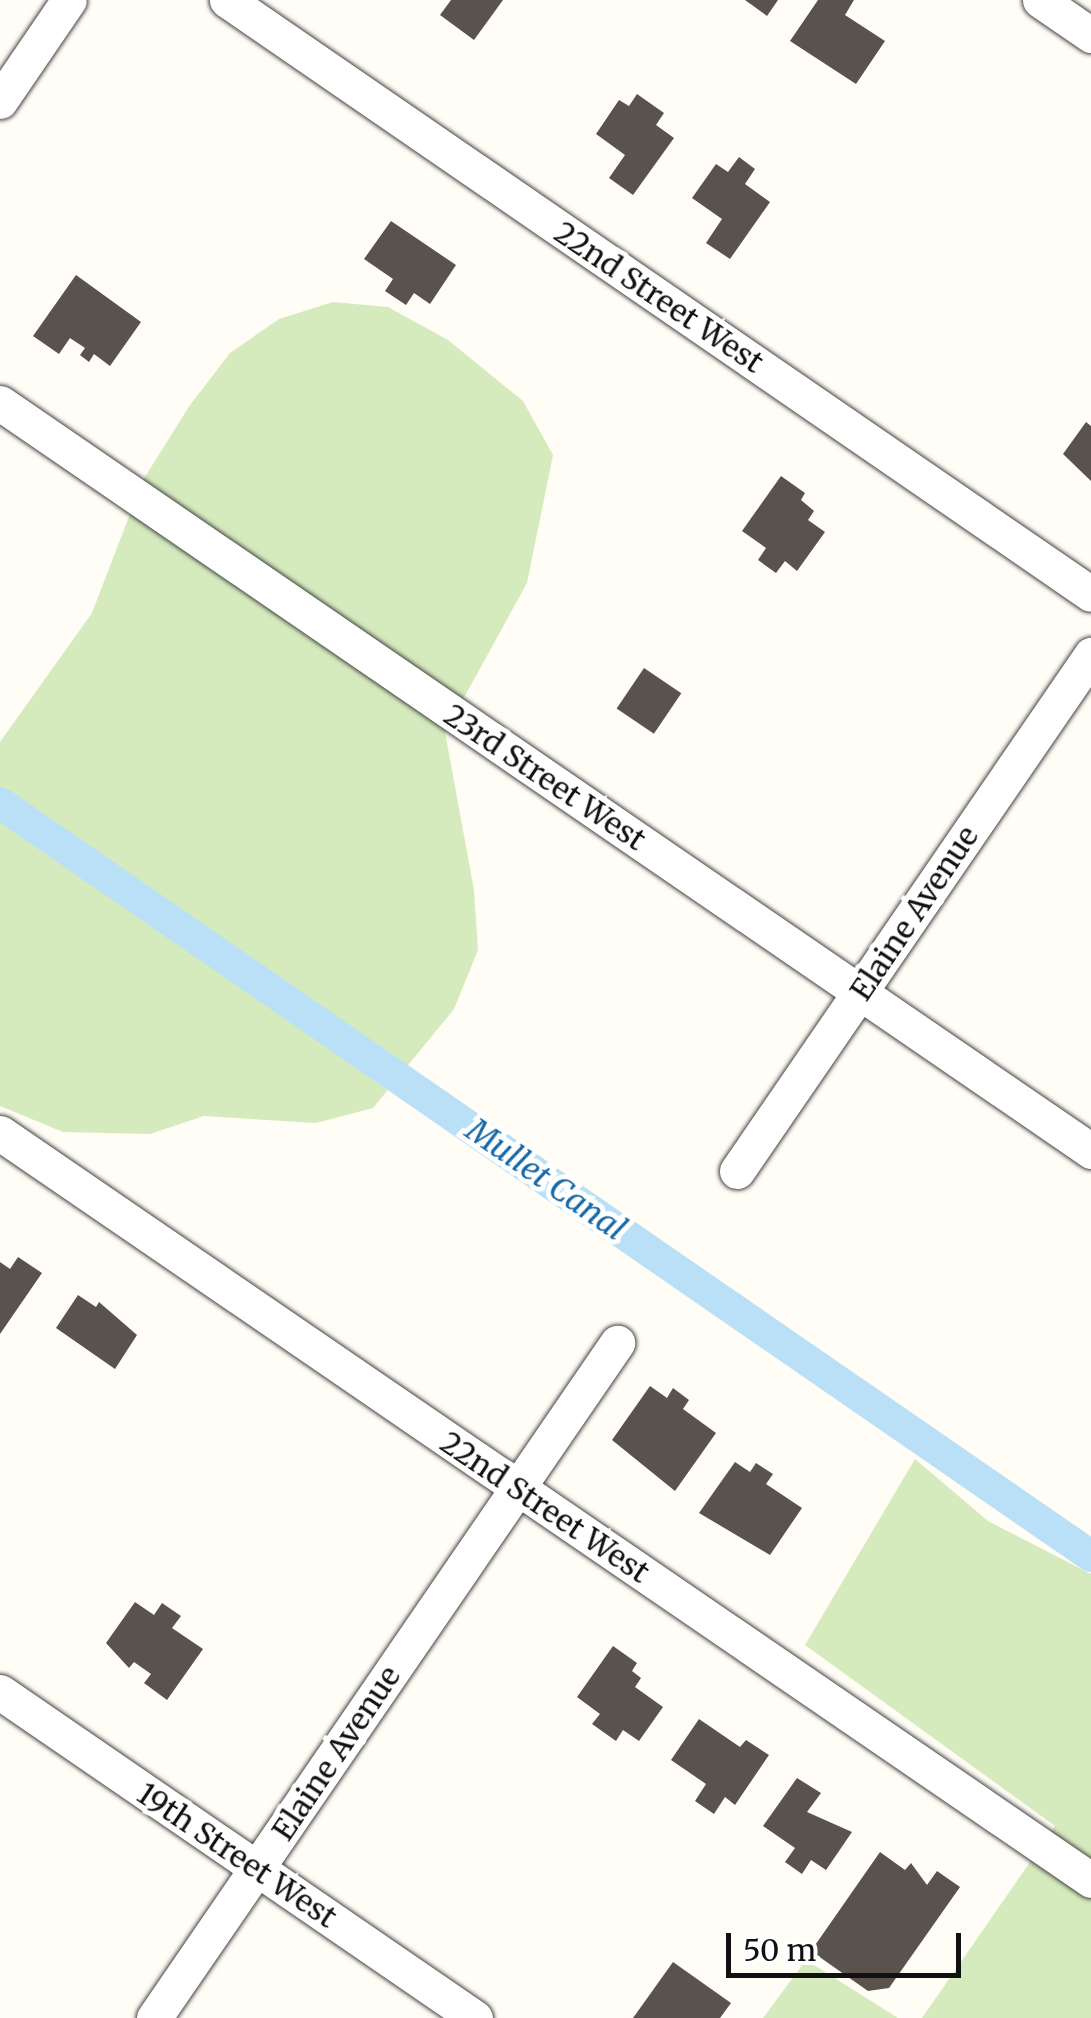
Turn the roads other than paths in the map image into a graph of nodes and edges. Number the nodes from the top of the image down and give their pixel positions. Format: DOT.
graph roads {
  1 [pos="69,0"];
  2 [pos="226,0"];
  3 [pos="1040,0"];
  4 [pos="1091,35"];
  5 [pos="0,101"];
  6 [pos="0,402"];
  7 [pos="1091,594"];
  8 [pos="1091,654"];
  9 [pos="860,992"];
  10 [pos="0,1133"];
  11 [pos="1091,1151"];
  12 [pos="737,1171"];
  13 [pos="617,1343"];
  14 [pos="518,1488"];
  15 [pos="0,1692"];
  16 [pos="257,1868"];
  17 [pos="1091,1880"];
  18 [pos="154,2018"];
  19 [pos="474,2018"];
  1 -- 5 [label="street"];
  2 -- 7 [label="street, 22nd Street West"];
  3 -- 4 [label="street"];
  6 -- 9 [label="street, 23rd Street West"];
  8 -- 9 [label="street, Elaine Avenue"];
  9 -- 11 [label="street, 23rd Street West"];
  9 -- 12 [label="street, Elaine Avenue"];
  10 -- 14 [label="street, 22nd Street West"];
  13 -- 14 [label="street, Elaine Avenue"];
  14 -- 16 [label="street, Elaine Avenue"];
  14 -- 17 [label="street, 22nd Street West"];
  15 -- 16 [label="street, 19th Street West"];
  16 -- 18 [label="street, Elaine Avenue"];
  16 -- 19 [label="street, 19th Street West"];
}
